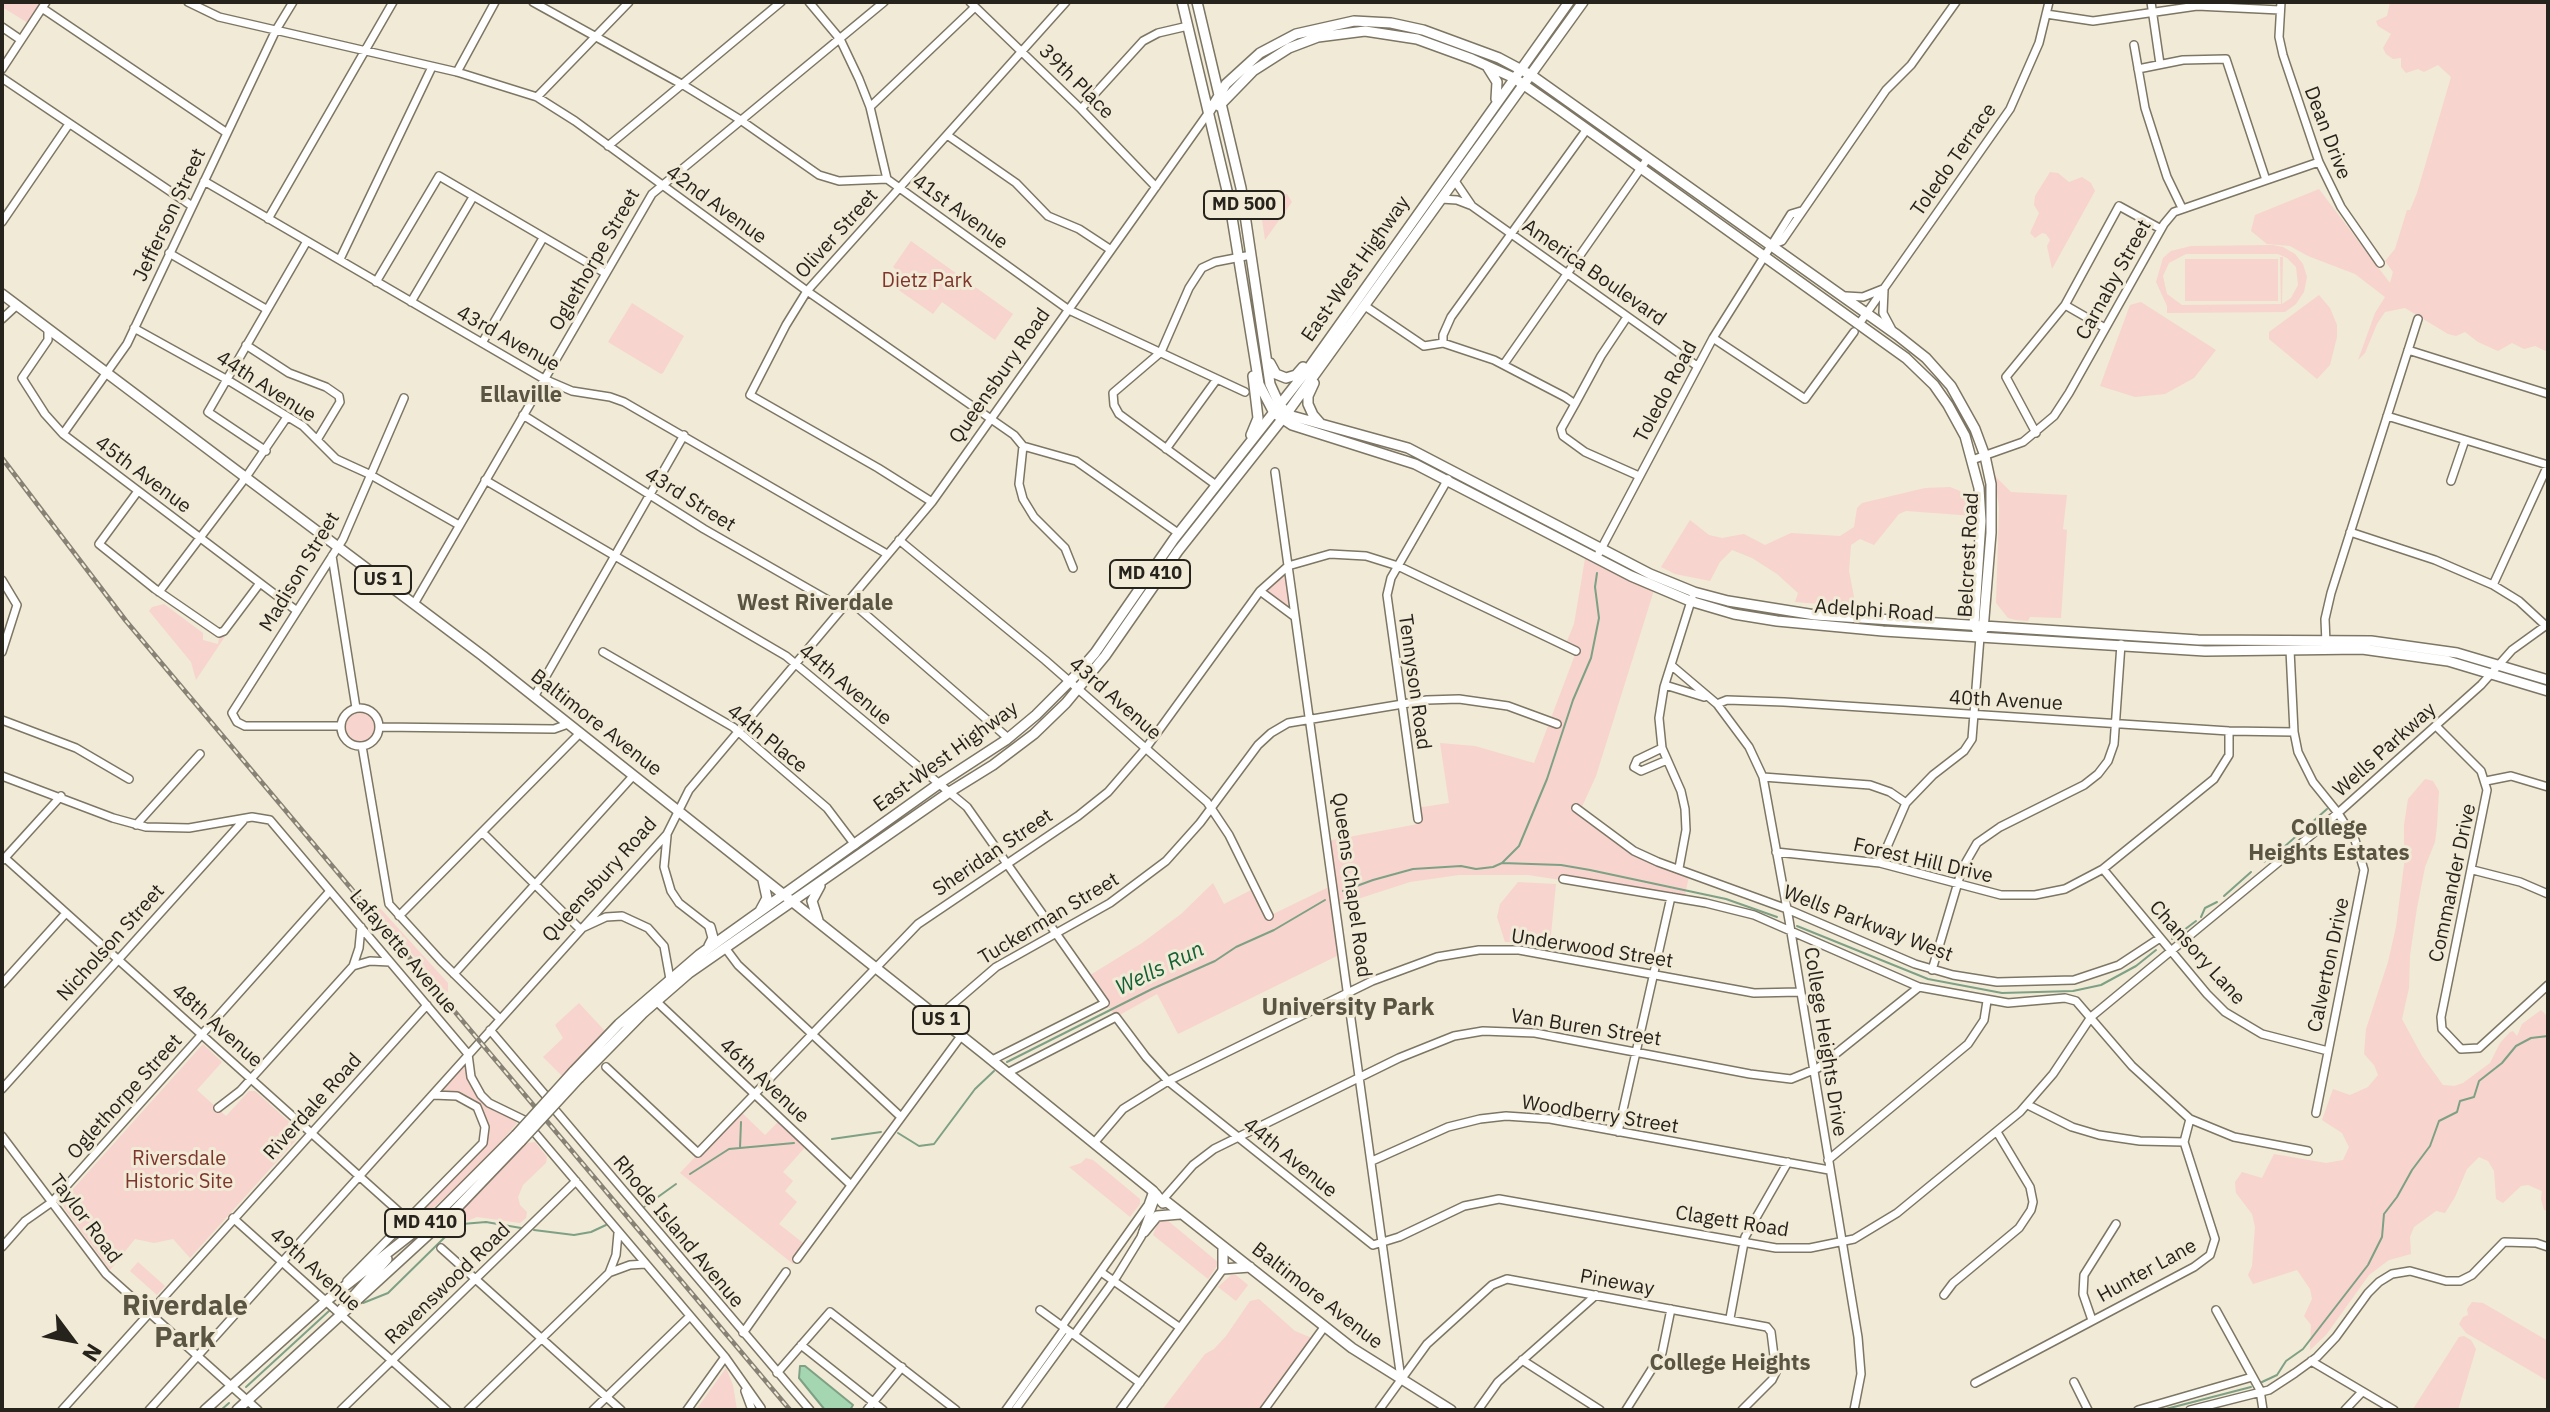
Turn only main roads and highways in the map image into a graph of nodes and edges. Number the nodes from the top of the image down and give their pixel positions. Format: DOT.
graph roads {
  1 [pos="1182,2"];
  2 [pos="1197,2"];
  3 [pos="1569,2"];
  4 [pos="1583,2"];
  5 [pos="1271,46"];
  6 [pos="1289,48"];
  7 [pos="1484,64"];
  8 [pos="1213,65"];
  9 [pos="1521,69"];
  10 [pos="1237,72"];
  11 [pos="1531,75"];
  12 [pos="1514,78"];
  13 [pos="1524,85"];
  14 [pos="1221,98"];
  15 [pos="1493,107"];
  16 [pos="1209,112"];
  17 [pos="1393,247"];
  18 [pos="2,294"];
  19 [pos="1365,306"];
  20 [pos="1345,314"];
  21 [pos="1260,318"];
  22 [pos="1345,333"];
  23 [pos="1254,353"];
  24 [pos="1281,413"];
  25 [pos="1323,425"];
  26 [pos="1232,466"];
  27 [pos="1598,554"];
  28 [pos="1692,597"];
  29 [pos="1986,599"];
  30 [pos="1980,625"];
  31 [pos="2008,628"];
  32 [pos="1980,637"];
  33 [pos="2121,640"];
  34 [pos="2326,644"];
  35 [pos="2548,680"];
  36 [pos="2548,691"];
  37 [pos="761,877"];
  38 [pos="828,877"];
  39 [pos="789,899"];
  40 [pos="758,913"];
  41 [pos="819,923"];
  42 [pos="731,932"];
  43 [pos="707,949"];
  44 [pos="576,1075"];
  45 [pos="519,1138"];
  46 [pos="1181,1214"];
  47 [pos="1144,1232"];
  48 [pos="403,1242"];
  49 [pos="1223,1247"];
  50 [pos="1250,1267"];
  51 [pos="341,1315"];
  52 [pos="205,1410"];
  53 [pos="237,1410"];
  54 [pos="1451,1410"];
  1 -- 16 [label="main road, MD 500"];
  2 -- 8 [label="main road, MD 500"];
  3 -- 9 [label="main road, East-West Highway / MD 410"];
  4 -- 11 [label="main road, East-West Highway / MD 410"];
  5 -- 6 [label="main road"];
  5 -- 9 [label="main road, Belcrest Road"];
  5 -- 10 [label="main road, Belcrest Road"];
  6 -- 7 [label="main road, Belcrest Road"];
  6 -- 14 [label="main road, Belcrest Road"];
  7 -- 12 [label="main road, Belcrest Road"];
  7 -- 15 [label="main road"];
  8 -- 10 [label="main road"];
  8 -- 14 [label="main road, MD 500"];
  9 -- 11 [label="main road, Belcrest Road"];
  9 -- 12 [label="main road, East-West Highway / MD 410"];
  10 -- 14 [label="main road, Belcrest Road"];
  11 -- 13 [label="main road, East-West Highway / MD 410"];
  11 -- 29 [label="main road, Belcrest Road"];
  12 -- 13 [label="main road, Belcrest Road"];
  12 -- 15 [label="main road, East-West Highway / MD 410"];
  13 -- 19 [label="main road, East-West Highway / MD 410"];
  13 -- 30 [label="main road, Belcrest Road"];
  14 -- 16 [label="main road, Queensbury Road"];
  14 -- 21 [label="main road, MD 500"];
  15 -- 17 [label="main road, East-West Highway / MD 410"];
  16 -- 23 [label="main road, MD 500"];
  17 -- 19 [label="main road"];
  17 -- 20 [label="main road, East-West Highway / MD 410"];
  18 -- 37 [label="main road, Baltimore Avenue / US 1"];
  19 -- 22 [label="main road, East-West Highway / MD 410"];
  20 -- 21 [label="main road"];
  20 -- 24 [label="main road, East-West Highway / MD 410"];
  21 -- 24 [label="main road, MD 500"];
  22 -- 24 [label="main road, East-West Highway / MD 410"];
  22 -- 25 [label="main road"];
  23 -- 24 [label="main road, MD 500"];
  23 -- 26 [label="main road"];
  24 -- 25 [label="main road, Adelphi Road"];
  24 -- 26 [label="main road, East-West Highway / MD 410"];
  24 -- 27 [label="main road, Adelphi Road"];
  24 -- 38 [label="main road, East-West Highway / MD 410"];
  25 -- 27 [label="main road, Adelphi Road"];
  26 -- 39 [label="main road, East-West Highway / MD 410"];
  27 -- 28 [label="main road, Adelphi Road"];
  28 -- 30 [label="main road, Adelphi Road"];
  28 -- 32 [label="main road, Adelphi Road"];
  29 -- 30 [label="main road, Belcrest Road"];
  29 -- 31 [label="main road"];
  30 -- 31 [label="main road, Adelphi Road"];
  30 -- 32 [label="main road, Belcrest Road"];
  31 -- 33 [label="main road, Adelphi Road"];
  32 -- 33 [label="main road, Adelphi Road"];
  33 -- 34 [label="main road, Adelphi Road"];
  33 -- 34 [label="main road, Adelphi Road"];
  34 -- 35 [label="main road, Adelphi Road"];
  34 -- 36 [label="main road, Adelphi Road"];
  37 -- 39 [label="main road, Baltimore Avenue / US 1"];
  37 -- 40 [label="main road"];
  38 -- 39 [label="main road, East-West Highway / MD 410"];
  38 -- 41 [label="main road"];
  39 -- 40 [label="main road, East-West Highway / MD 410"];
  39 -- 41 [label="main road, Baltimore Avenue / US 1"];
  39 -- 44 [label="main road, East-West Highway / MD 410"];
  40 -- 42 [label="main road, East-West Highway / MD 410"];
  41 -- 46 [label="main road, Baltimore Avenue / US 1"];
  42 -- 43 [label="main road, East-West Highway / MD 410"];
  42 -- 43 [label="main road"];
  43 -- 44 [label="main road, East-West Highway / MD 410"];
  44 -- 45 [label="main road, East-West Highway / MD 410, bridge"];
  45 -- 48 [label="main road, East-West Highway / MD 410"];
  45 -- 51 [label="main road, East-West Highway / MD 410"];
  46 -- 47 [label="main road"];
  46 -- 49 [label="main road, Baltimore Avenue / US 1"];
  48 -- 51 [label="main road"];
  48 -- 52 [label="main road, East-West Highway / MD 410"];
  49 -- 50 [label="main road, Baltimore Avenue / US 1"];
  49 -- 50 [label="main road"];
  50 -- 54 [label="main road, Baltimore Avenue / US 1"];
  51 -- 53 [label="main road, East-West Highway / MD 410"];
}
